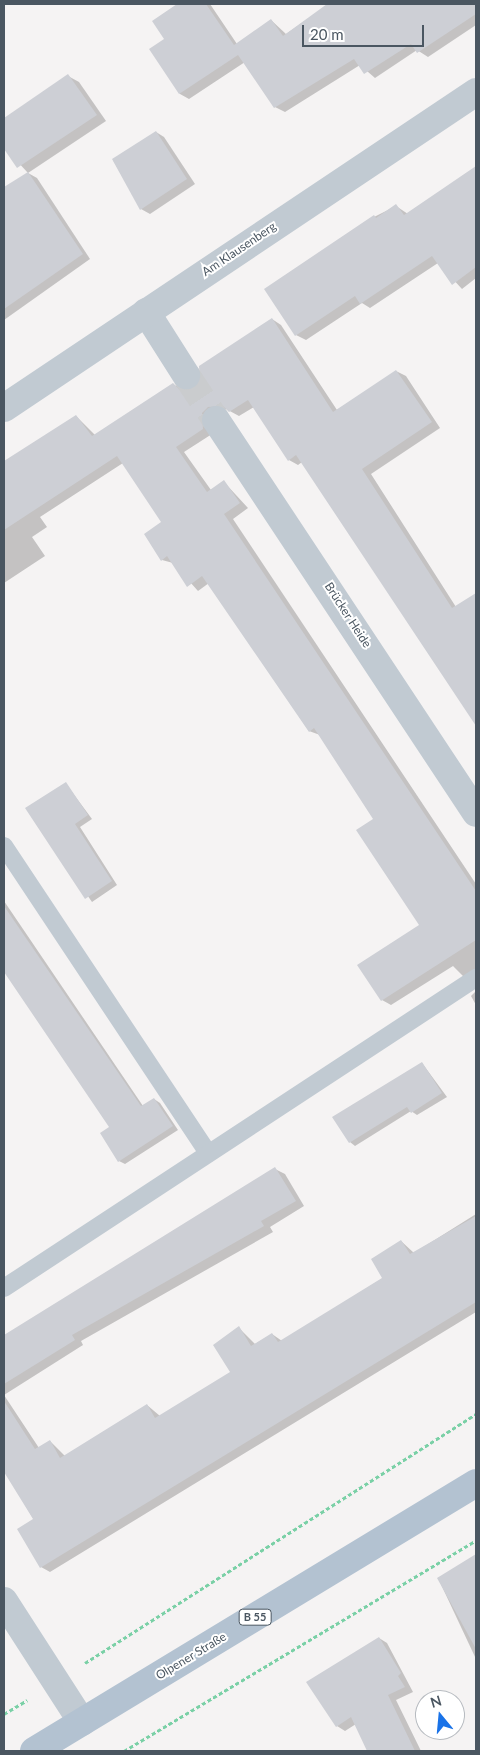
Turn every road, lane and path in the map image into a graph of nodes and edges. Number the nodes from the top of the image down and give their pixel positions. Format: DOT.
graph roads {
  1 [pos="476,92"];
  2 [pos="146,312"];
  3 [pos="186,375"];
  4 [pos="4,408"];
  5 [pos="216,420"];
  6 [pos="476,813"];
  7 [pos="4,846"];
  8 [pos="476,978"];
  9 [pos="208,1154"];
  10 [pos="4,1288"];
  11 [pos="476,1414"];
  12 [pos="476,1483"];
  13 [pos="476,1540"];
  14 [pos="4,1601"];
  15 [pos="57,1681"];
  16 [pos="4,1714"];
  17 [pos="82,1722"];
  18 [pos="34,1751"];
  19 [pos="124,1751"];
  1 -- 2 [label="street, Am Klausenberg"];
  2 -- 3 [label="street"];
  2 -- 4 [label="street, Am Klausenberg"];
  5 -- 6 [label="street, Brücker Heide"];
  7 -- 9 [label="lane"];
  8 -- 9 [label="lane"];
  9 -- 10 [label="lane"];
  11 -- 15 [label="path"];
  12 -- 17 [label="main road, Olpener Straße / B 55"];
  13 -- 19 [label="path"];
  14 -- 15 [label="street"];
  15 -- 16 [label="path"];
  15 -- 17 [label="street"];
  17 -- 18 [label="main road, Olpener Straße / B 55"];
}
